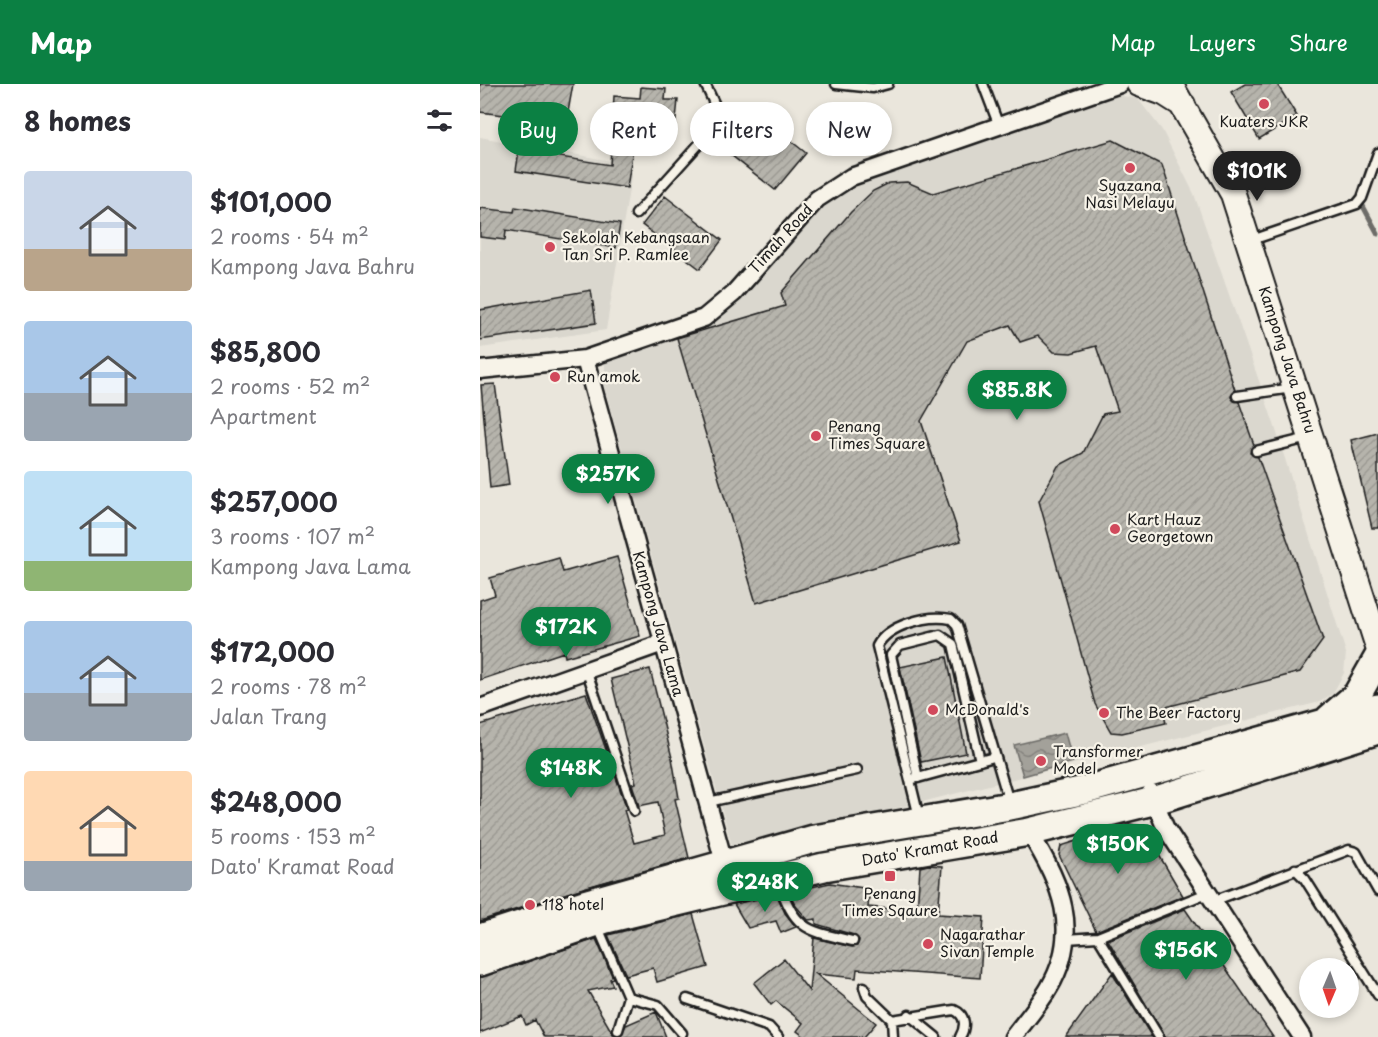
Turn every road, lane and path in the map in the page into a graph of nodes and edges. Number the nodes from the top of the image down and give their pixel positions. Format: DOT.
graph roads {
  1 [pos="705,84"];
  2 [pos="836,84"];
  3 [pos="888,84"];
  4 [pos="983,84"];
  5 [pos="1120,84"];
  6 [pos="1139,84"];
  7 [pos="1170,84"];
  8 [pos="1183,105"];
  9 [pos="999,126"];
  10 [pos="1378,153"];
  11 [pos="636,214"];
  12 [pos="1248,241"];
  13 [pos="585,359"];
  14 [pos="480,370"];
  15 [pos="1296,388"];
  16 [pos="1237,396"];
  17 [pos="1312,437"];
  18 [pos="1256,451"];
  19 [pos="663,643"];
  20 [pos="1378,647"];
  21 [pos="1378,658"];
  22 [pos="585,669"];
  23 [pos="480,708"];
  24 [pos="1378,708"];
  25 [pos="1321,726"];
  26 [pos="1378,730"];
  27 [pos="994,757"];
  28 [pos="980,761"];
  29 [pos="856,770"];
  30 [pos="1145,774"];
  31 [pos="918,778"];
  32 [pos="908,781"];
  33 [pos="1153,801"];
  34 [pos="708,802"];
  35 [pos="1010,806"];
  36 [pos="634,811"];
  37 [pos="920,820"];
  38 [pos="1029,832"];
  39 [pos="724,863"];
  40 [pos="1295,869"];
  41 [pos="777,878"];
  42 [pos="731,889"];
  43 [pos="1378,891"];
  44 [pos="1210,897"];
  45 [pos="596,922"];
  46 [pos="480,938"];
  47 [pos="1098,938"];
  48 [pos="1065,939"];
  49 [pos="853,941"];
  50 [pos="480,962"];
  51 [pos="864,987"];
  52 [pos="1378,995"];
  53 [pos="628,997"];
  54 [pos="687,999"];
  55 [pos="909,1015"];
  56 [pos="892,1020"];
  57 [pos="618,1030"];
  58 [pos="682,1033"];
  59 [pos="778,1037"];
  60 [pos="893,1037"];
  61 [pos="936,1037"];
  62 [pos="960,1037"];
  63 [pos="1014,1037"];
  64 [pos="1159,1037"];
  65 [pos="1302,1037"];
  1 -- 11 [label="lane"];
  2 -- 3 [label="lane"];
  4 -- 9 [label="lane"];
  5 -- 9 [label="street, Timah Road"];
  6 -- 8 [label="street"];
  7 -- 8 [label="street, Kampong Java Bahru"];
  8 -- 12 [label="street, Kampong Java Bahru"];
  9 -- 13 [label="street, Timah Road"];
  10 -- 12 [label="lane"];
  12 -- 15 [label="street, Kampong Java Bahru"];
  13 -- 14 [label="street, Timah Road"];
  13 -- 19 [label="street, Kampong Java Lama"];
  15 -- 16 [label="lane"];
  15 -- 17 [label="street, Kampong Java Bahru"];
  17 -- 18 [label="lane"];
  17 -- 20 [label="street, Kampong Java Bahru"];
  19 -- 22 [label="street"];
  19 -- 34 [label="street, Kampong Java Lama"];
  21 -- 25 [label="main road"];
  22 -- 23 [label="street"];
  22 -- 36 [label="lane"];
  24 -- 25 [label="main road, Dato' Kramat Road"];
  25 -- 30 [label="main road, Dato' Kramat Road"];
  26 -- 33 [label="main road, Dato' Kramat Road"];
  27 -- 28 [label="lane"];
  27 -- 32 [label="lane"];
  27 -- 35 [label="lane"];
  28 -- 31 [label="lane"];
  28 -- 31 [label="lane"];
  29 -- 34 [label="lane"];
  30 -- 33 [label="street"];
  30 -- 35 [label="main road, Dato' Kramat Road"];
  31 -- 32 [label="lane"];
  32 -- 37 [label="lane"];
  33 -- 38 [label="main road, Dato' Kramat Road"];
  33 -- 44 [label="street"];
  34 -- 39 [label="street, Kampong Java Lama"];
  35 -- 37 [label="main road, Dato' Kramat Road"];
  37 -- 39 [label="main road, Dato' Kramat Road"];
  38 -- 41 [label="main road, Dato' Kramat Road"];
  38 -- 48 [label="street"];
  39 -- 42 [label="street, Kampong Java Lama"];
  39 -- 46 [label="main road, Dato' Kramat Road"];
  40 -- 43 [label="lane"];
  40 -- 44 [label="lane"];
  40 -- 52 [label="lane"];
  41 -- 42 [label="main road, Dato' Kramat Road"];
  41 -- 49 [label="lane"];
  42 -- 45 [label="main road, Dato' Kramat Road"];
  44 -- 47 [label="lane"];
  44 -- 65 [label="street"];
  45 -- 50 [label="main road, Dato' Kramat Road"];
  45 -- 53 [label="lane"];
  47 -- 48 [label="lane"];
  47 -- 64 [label="lane"];
  48 -- 63 [label="street"];
  51 -- 56 [label="lane"];
  53 -- 57 [label="lane"];
  53 -- 58 [label="lane"];
  54 -- 59 [label="lane"];
  55 -- 56 [label="lane"];
  55 -- 61 [label="lane"];
  55 -- 62 [label="lane"];
  56 -- 60 [label="lane"];
}
